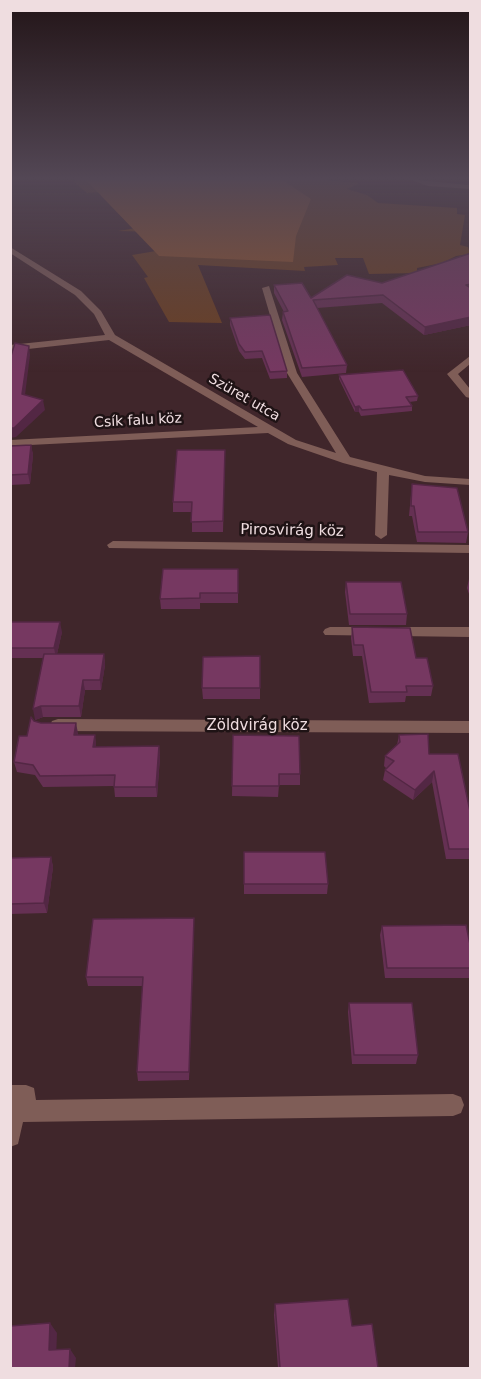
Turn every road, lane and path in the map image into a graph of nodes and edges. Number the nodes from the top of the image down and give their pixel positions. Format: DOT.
graph roads {
  1 [pos="10,249"];
  2 [pos="266,288"];
  3 [pos="111,337"];
  4 [pos="10,348"];
  5 [pos="471,359"];
  6 [pos="471,395"];
  7 [pos="267,430"];
  8 [pos="10,443"];
  9 [pos="348,461"];
  10 [pos="383,470"];
  11 [pos="471,482"];
  12 [pos="381,536"];
  13 [pos="112,545"];
  14 [pos="471,549"];
  15 [pos="330,632"];
  16 [pos="471,632"];
  17 [pos="43,725"];
  18 [pos="471,727"];
  19 [pos="17,1103"];
  20 [pos="453,1105"];
  21 [pos="10,1136"];
  1 -- 3 [label="street"];
  2 -- 9 [label="street"];
  3 -- 4 [label="street"];
  3 -- 7 [label="street, Szüret utca"];
  5 -- 6 [label="street"];
  7 -- 8 [label="street, Csík falu köz"];
  7 -- 9 [label="street, Szüret utca"];
  9 -- 10 [label="street, Szüret utca"];
  10 -- 11 [label="street, Szüret utca"];
  10 -- 12 [label="street"];
  13 -- 14 [label="street, Pirosvirág köz"];
  15 -- 16 [label="street"];
  17 -- 18 [label="street, Zöldvirág köz"];
  19 -- 20 [label="street"];
  19 -- 21 [label="street"];
}
